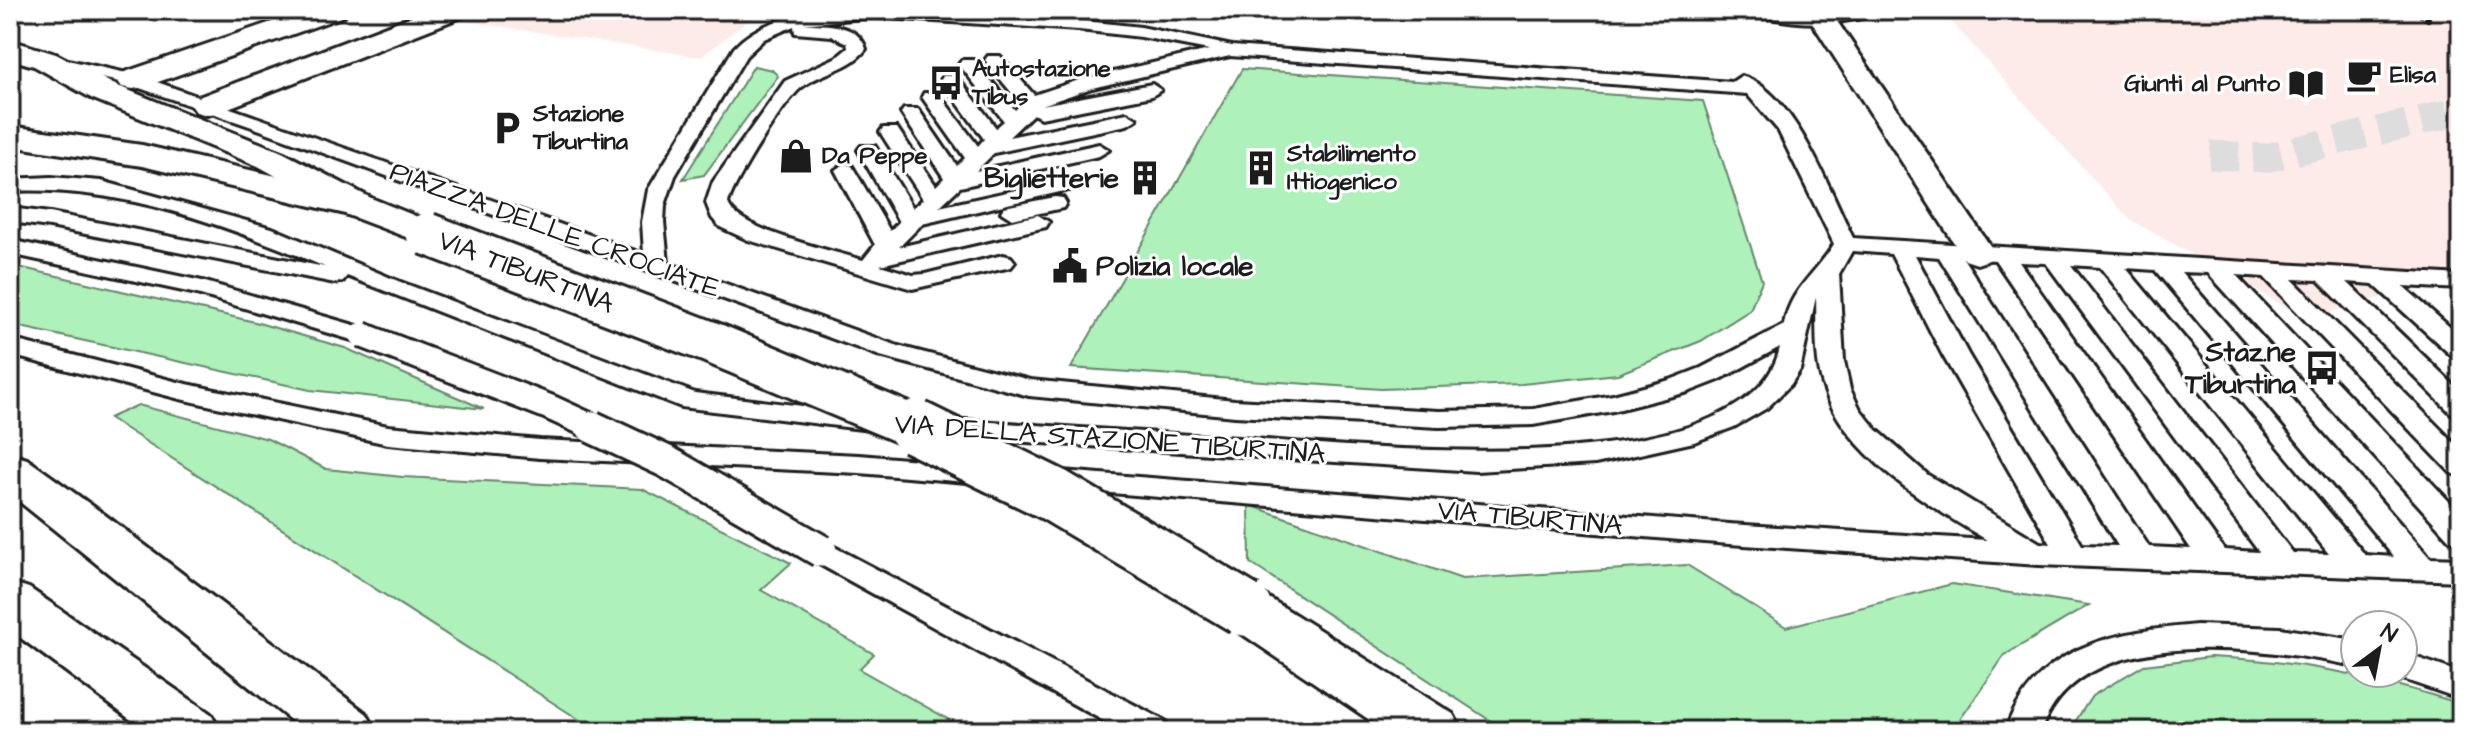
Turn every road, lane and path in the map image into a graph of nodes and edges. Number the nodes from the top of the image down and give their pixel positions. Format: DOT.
graph roads {
  1 [pos="334,10"];
  2 [pos="454,10"];
  3 [pos="1673,10"];
  4 [pos="1860,10"];
  5 [pos="1795,13"];
  6 [pos="10,49"];
  7 [pos="742,50"];
  8 [pos="1232,51"];
  9 [pos="202,56"];
  10 [pos="45,60"];
  11 [pos="994,60"];
  12 [pos="968,64"];
  13 [pos="275,78"];
  14 [pos="133,80"];
  15 [pos="950,80"];
  16 [pos="931,97"];
  17 [pos="207,105"];
  18 [pos="911,113"];
  19 [pos="1119,128"];
  20 [pos="890,132"];
  21 [pos="10,136"];
  22 [pos="990,144"];
  23 [pos="868,150"];
  24 [pos="845,170"];
  25 [pos="1070,184"];
  26 [pos="10,185"];
  27 [pos="934,200"];
  28 [pos="1055,203"];
  29 [pos="358,206"];
  30 [pos="10,215"];
  31 [pos="1038,222"];
  32 [pos="1021,241"];
  33 [pos="895,243"];
  34 [pos="1845,244"];
  35 [pos="10,247"];
  36 [pos="1899,247"];
  37 [pos="1976,253"];
  38 [pos="2053,257"];
  39 [pos="2107,260"];
  40 [pos="1003,262"];
  41 [pos="2162,264"];
  42 [pos="657,265"];
  43 [pos="2215,267"];
  44 [pos="2270,270"];
  45 [pos="1827,274"];
  46 [pos="2325,274"];
  47 [pos="2380,277"];
  48 [pos="2450,281"];
  49 [pos="390,286"];
  50 [pos="2461,300"];
  51 [pos="1794,330"];
  52 [pos="10,347"];
  53 [pos="2461,351"];
  54 [pos="1067,392"];
  55 [pos="2461,407"];
  56 [pos="2461,467"];
  57 [pos="10,470"];
  58 [pos="2461,533"];
  59 [pos="2039,554"];
  60 [pos="2072,554"];
  61 [pos="2141,559"];
  62 [pos="2215,561"];
  63 [pos="2285,564"];
  64 [pos="2356,566"];
  65 [pos="2421,568"];
  66 [pos="2461,570"];
  67 [pos="10,602"];
  68 [pos="2339,651"];
  69 [pos="2419,672"];
  70 [pos="2461,686"];
  71 [pos="190,731"];
  72 [pos="346,731"];
  73 [pos="1153,731"];
  74 [pos="1432,731"];
  75 [pos="2023,731"];
  1 -- 9 [label="main road"];
  2 -- 13 [label="main road"];
  3 -- 5 [label="lane"];
  4 -- 5 [label="main road"];
  5 -- 37 [label="street"];
  6 -- 10 [label="main road, PIAZZA DELLE CROCIATE"];
  7 -- 8 [label="lane"];
  7 -- 33 [label="lane"];
  7 -- 42 [label="lane"];
  8 -- 22 [label="lane"];
  8 -- 34 [label="lane"];
  9 -- 13 [label="main road"];
  9 -- 14 [label="main road"];
  10 -- 14 [label="lane, PIAZZA DELLE CROCIATE"];
  10 -- 29 [label="main road, PIAZZA DELLE CROCIATE"];
  11 -- 22 [label="lane"];
  12 -- 22 [label="lane"];
  13 -- 17 [label="main road"];
  14 -- 17 [label="lane, PIAZZA DELLE CROCIATE"];
  15 -- 22 [label="lane"];
  16 -- 22 [label="lane"];
  17 -- 42 [label="lane, PIAZZA DELLE CROCIATE"];
  18 -- 22 [label="lane"];
  19 -- 22 [label="lane"];
  19 -- 22 [label="lane"];
  19 -- 22 [label="lane"];
  19 -- 27 [label="lane"];
  20 -- 27 [label="lane"];
  21 -- 29 [label="main road, VIA TIBURTINA"];
  22 -- 27 [label="lane"];
  23 -- 33 [label="lane"];
  24 -- 33 [label="lane"];
  25 -- 33 [label="lane"];
  26 -- 49 [label="lane, VIA DELLA STAZIONE TIBURTINA"];
  27 -- 33 [label="lane"];
  28 -- 33 [label="lane"];
  29 -- 74 [label="main road, VIA TIBURTINA, bridge"];
  30 -- 49 [label="lane, VIA DELLA STAZIONE TIBURTINA"];
  31 -- 33 [label="lane"];
  32 -- 33 [label="lane"];
  33 -- 40 [label="lane"];
  34 -- 36 [label="lane"];
  34 -- 45 [label="lane, VIA DELLA STAZIONE TIBURTINA"];
  35 -- 73 [label="lane, bridge"];
  36 -- 37 [label="lane"];
  36 -- 60 [label="lane"];
  37 -- 38 [label="lane"];
  37 -- 61 [label="lane"];
  37 -- 62 [label="lane"];
  38 -- 39 [label="lane"];
  38 -- 63 [label="lane"];
  39 -- 41 [label="lane"];
  39 -- 64 [label="lane"];
  41 -- 43 [label="lane"];
  41 -- 65 [label="lane"];
  42 -- 54 [label="lane, PIAZZA DELLE CROCIATE"];
  43 -- 44 [label="lane"];
  43 -- 58 [label="lane"];
  44 -- 46 [label="lane"];
  44 -- 56 [label="lane"];
  45 -- 51 [label="lane, VIA DELLA STAZIONE TIBURTINA"];
  45 -- 59 [label="lane"];
  46 -- 47 [label="lane"];
  46 -- 55 [label="lane"];
  47 -- 48 [label="lane"];
  47 -- 53 [label="lane"];
  48 -- 50 [label="lane"];
  49 -- 51 [label="lane, VIA DELLA STAZIONE TIBURTINA"];
  51 -- 54 [label="lane, VIA DELLA STAZIONE TIBURTINA"];
  52 -- 59 [label="lane, VIA TIBURTINA"];
  57 -- 72 [label="main road"];
  59 -- 60 [label="lane, VIA TIBURTINA"];
  60 -- 61 [label="lane, VIA TIBURTINA"];
  61 -- 62 [label="lane, VIA TIBURTINA"];
  62 -- 63 [label="lane, VIA TIBURTINA"];
  63 -- 64 [label="lane, VIA TIBURTINA"];
  64 -- 65 [label="lane, VIA TIBURTINA"];
  65 -- 66 [label="lane, VIA TIBURTINA"];
  67 -- 71 [label="main road"];
  68 -- 75 [label="lane"];
  69 -- 70 [label="lane"];
}
